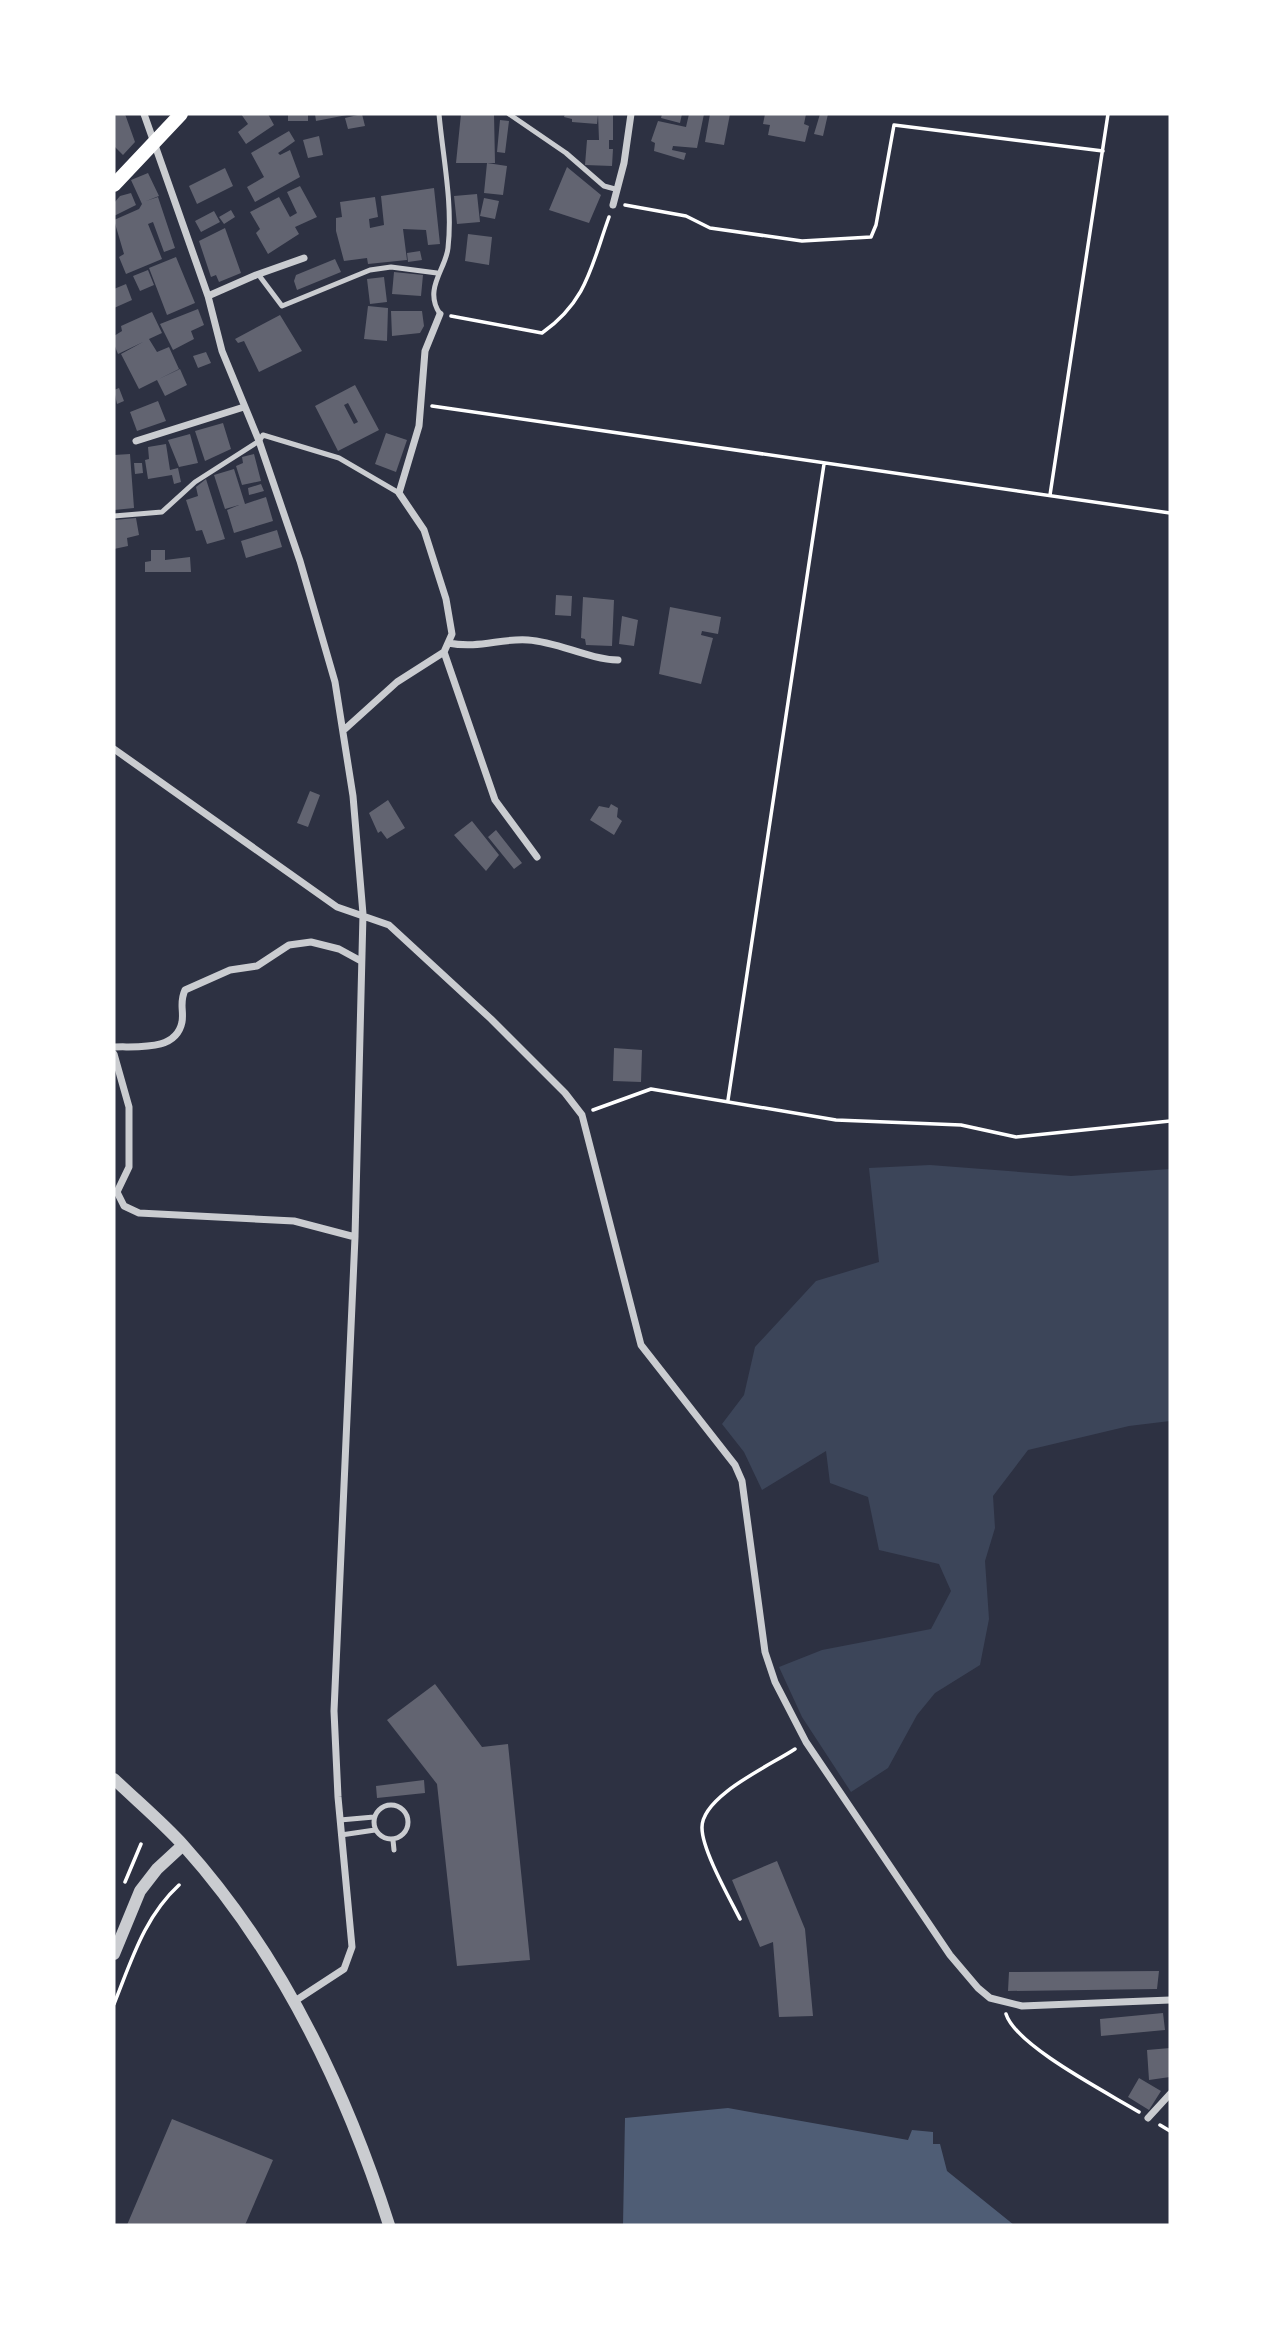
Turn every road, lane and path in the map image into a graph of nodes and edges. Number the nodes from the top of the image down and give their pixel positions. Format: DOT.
graph roads {
  1 [pos="144,114"];
  2 [pos="181,114"];
  3 [pos="439,114"];
  4 [pos="509,114"];
  5 [pos="631,114"];
  6 [pos="1108,114"];
  7 [pos="154,141"];
  8 [pos="1103,151"];
  9 [pos="114,185"];
  10 [pos="615,188"];
  11 [pos="613,205"];
  12 [pos="304,258"];
  13 [pos="437,273"];
  14 [pos="258,274"];
  15 [pos="208,296"];
  16 [pos="440,314"];
  17 [pos="419,405"];
  18 [pos="244,407"];
  19 [pos="136,441"];
  20 [pos="259,441"];
  21 [pos="824,464"];
  22 [pos="399,493"];
  23 [pos="1050,495"];
  24 [pos="1170,513"];
  25 [pos="114,516"];
  26 [pos="448,643"];
  27 [pos="444,652"];
  28 [pos="618,660"];
  29 [pos="345,729"];
  30 [pos="114,749"];
  31 [pos="537,857"];
  32 [pos="363,914"];
  33 [pos="361,961"];
  34 [pos="114,1047"];
  35 [pos="114,1054"];
  36 [pos="728,1100"];
  37 [pos="582,1115"];
  38 [pos="1170,1121"];
  39 [pos="355,1237"];
  40 [pos="806,1742"];
  41 [pos="114,1779"];
  42 [pos="374,1817"];
  43 [pos="340,1820"];
  44 [pos="375,1830"];
  45 [pos="341,1835"];
  46 [pos="393,1840"];
  47 [pos="141,1844"];
  48 [pos="183,1845"];
  49 [pos="394,1850"];
  50 [pos="179,1885"];
  51 [pos="123,1888"];
  52 [pos="740,1919"];
  53 [pos="114,1954"];
  54 [pos="1170,2000"];
  55 [pos="295,2001"];
  56 [pos="1002,2002"];
  57 [pos="114,2004"];
  58 [pos="1170,2094"];
  59 [pos="1148,2118"];
  60 [pos="1170,2131"];
  61 [pos="389,2225"];
  1 -- 7 [label="street"];
  2 -- 7 [label="main road"];
  3 -- 13 [label="lane"];
  4 -- 10 [label="lane"];
  5 -- 10 [label="street"];
  6 -- 8 [label="path"];
  7 -- 9 [label="main road"];
  7 -- 15 [label="street"];
  8 -- 11 [label="path"];
  8 -- 23 [label="path"];
  10 -- 11 [label="street"];
  11 -- 16 [label="path"];
  12 -- 14 [label="street"];
  13 -- 14 [label="lane"];
  13 -- 16 [label="lane"];
  14 -- 15 [label="street"];
  15 -- 18 [label="street"];
  16 -- 17 [label="street"];
  17 -- 21 [label="path"];
  17 -- 22 [label="street"];
  18 -- 19 [label="street"];
  18 -- 20 [label="street"];
  20 -- 22 [label="lane"];
  20 -- 25 [label="lane"];
  20 -- 29 [label="street"];
  21 -- 23 [label="path"];
  21 -- 36 [label="path"];
  22 -- 26 [label="street"];
  23 -- 24 [label="path"];
  26 -- 27 [label="street"];
  26 -- 28 [label="street"];
  27 -- 29 [label="street"];
  27 -- 31 [label="street"];
  29 -- 32 [label="street"];
  30 -- 32 [label="street"];
  32 -- 33 [label="street"];
  32 -- 37 [label="street"];
  33 -- 34 [label="street"];
  33 -- 39 [label="street"];
  35 -- 39 [label="street"];
  36 -- 37 [label="path"];
  36 -- 38 [label="path"];
  37 -- 40 [label="street"];
  39 -- 43 [label="street"];
  40 -- 52 [label="path"];
  40 -- 56 [label="street"];
  41 -- 48 [label="street"];
  42 -- 43 [label="lane"];
  42 -- 44 [label="lane"];
  42 -- 46 [label="lane"];
  43 -- 45 [label="street"];
  44 -- 45 [label="lane"];
  44 -- 46 [label="lane"];
  45 -- 55 [label="street"];
  46 -- 49 [label="lane"];
  47 -- 51 [label="path"];
  48 -- 53 [label="street"];
  48 -- 55 [label="street"];
  50 -- 57 [label="path"];
  54 -- 56 [label="street"];
  55 -- 61 [label="street"];
  56 -- 59 [label="path"];
  58 -- 59 [label="street"];
  59 -- 60 [label="path"];
}
